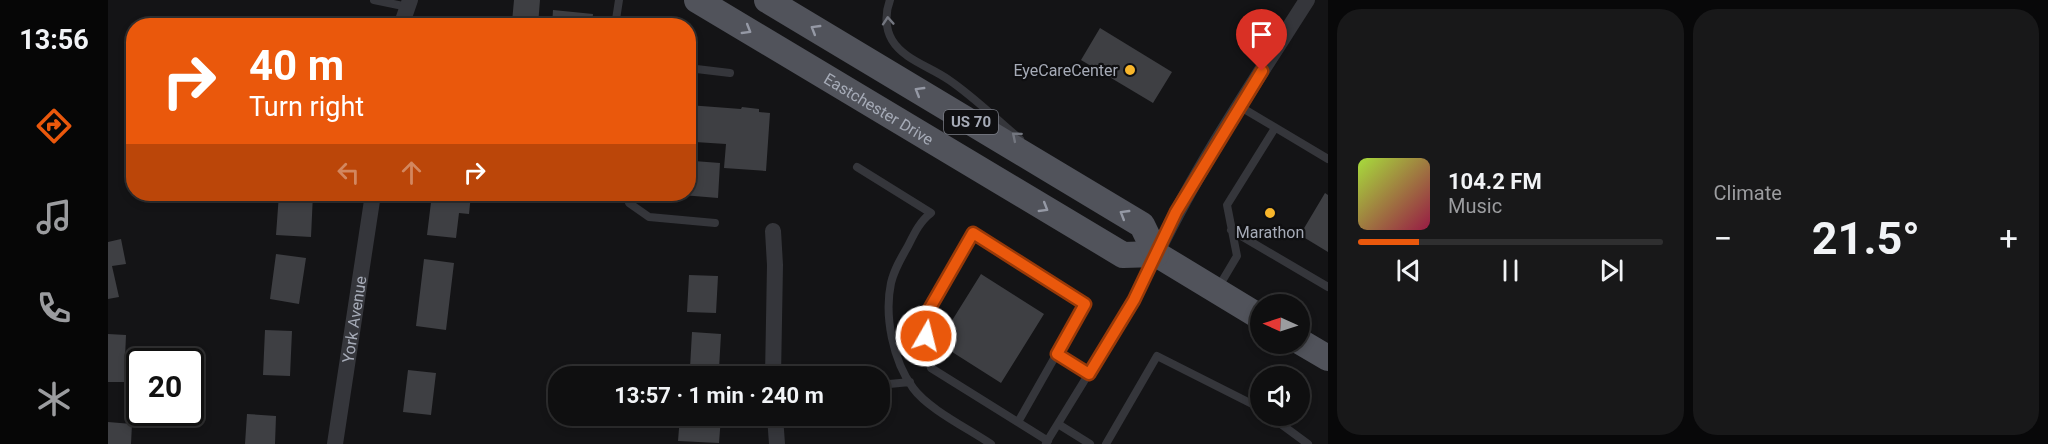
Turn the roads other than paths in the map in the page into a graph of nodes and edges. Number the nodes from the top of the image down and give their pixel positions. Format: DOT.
graph roads {
  1 [pos="374,0"];
  2 [pos="619,0"];
  3 [pos="697,0"];
  4 [pos="767,0"];
  5 [pos="890,0"];
  6 [pos="1307,0"];
  7 [pos="409,3"];
  8 [pos="404,18"];
  9 [pos="616,18"];
  10 [pos="696,69"];
  11 [pos="730,73"];
  12 [pos="1239,106"];
  13 [pos="1275,128"];
  14 [pos="1328,159"];
  15 [pos="856,167"];
  16 [pos="1077,186"];
  17 [pos="372,201"];
  18 [pos="629,201"];
  19 [pos="715,223"];
  20 [pos="1231,230"];
  21 [pos="773,231"];
  22 [pos="1156,254"];
  23 [pos="1328,287"];
  24 [pos="1217,291"];
  25 [pos="1250,311"];
  26 [pos="1310,346"];
  27 [pos="1324,353"];
  28 [pos="1057,354"];
  29 [pos="773,366"];
  30 [pos="1089,374"];
  31 [pos="910,382"];
  32 [pos="890,384"];
  33 [pos="1250,403"];
  34 [pos="1018,422"];
  35 [pos="1058,424"];
  36 [pos="776,426"];
  37 [pos="1284,426"];
  38 [pos="1047,442"];
  39 [pos="335,444"];
  40 [pos="777,444"];
  41 [pos="991,444"];
  42 [pos="1090,444"];
  43 [pos="1106,444"];
  44 [pos="1308,444"];
  1 -- 7 [label="lane"];
  2 -- 9 [label="lane"];
  3 -- 22 [label="main road, Eastchester Drive / US 70, one-way"];
  16 -- 4 [label="main road, US 70, one-way"];
  16 -- 5 [label="lane, one-way"];
  6 -- 12 [label="street"];
  7 -- 8 [label="street"];
  10 -- 11 [label="lane"];
  12 -- 13 [label="lane"];
  12 -- 22 [label="street"];
  13 -- 14 [label="lane"];
  13 -- 20 [label="lane"];
  15 -- 31 [label="lane"];
  22 -- 16 [label="main road, US 70, one-way"];
  17 -- 39 [label="street, York Avenue"];
  18 -- 19 [label="lane"];
  20 -- 23 [label="lane"];
  20 -- 24 [label="lane"];
  21 -- 29 [label="street"];
  22 -- 24 [label="main road"];
  22 -- 30 [label="lane"];
  24 -- 25 [label="main road"];
  26 -- 27 [label="main road"];
  28 -- 30 [label="lane"];
  28 -- 34 [label="lane"];
  28 -- 34 [label="lane"];
  30 -- 35 [label="lane"];
  31 -- 32 [label="lane"];
  31 -- 41 [label="lane"];
  33 -- 43 [label="lane"];
  34 -- 38 [label="lane"];
  35 -- 38 [label="lane"];
  35 -- 42 [label="lane"];
  36 -- 40 [label="street"];
  37 -- 44 [label="lane"];
}
